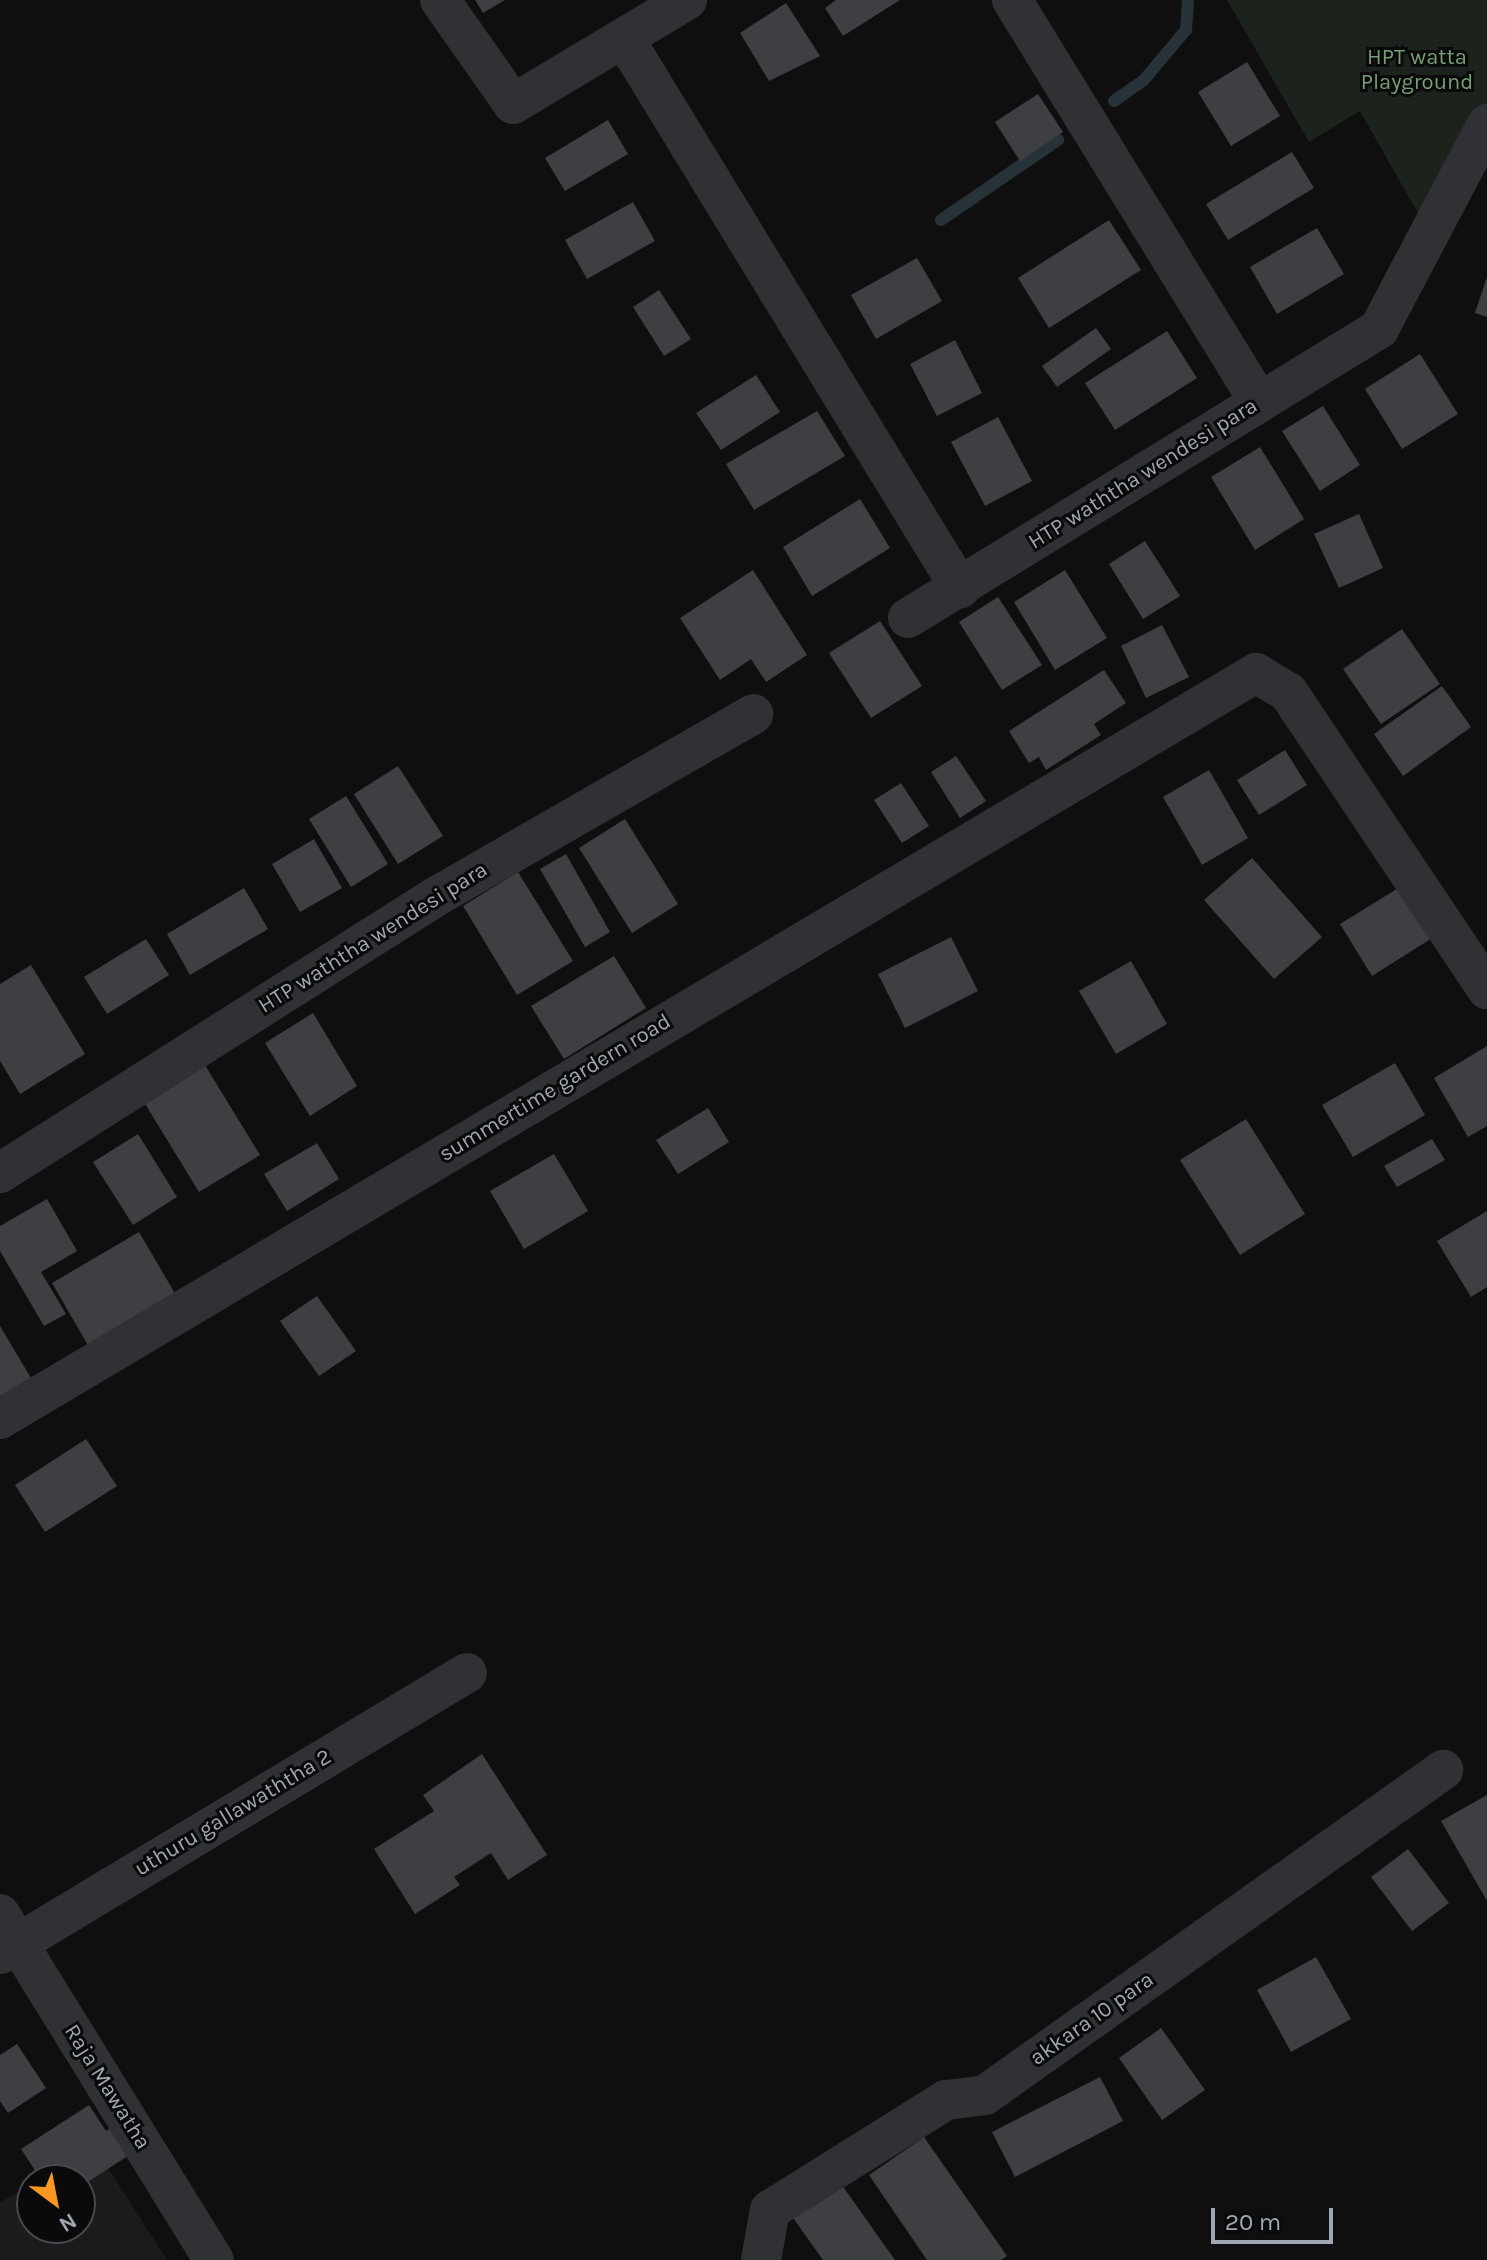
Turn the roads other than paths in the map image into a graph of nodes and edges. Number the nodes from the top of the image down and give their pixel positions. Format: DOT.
graph roads {
  1 [pos="440,0"];
  2 [pos="687,0"];
  3 [pos="1012,0"];
  4 [pos="624,38"];
  5 [pos="1487,124"];
  6 [pos="1259,402"];
  7 [pos="960,588"];
  8 [pos="908,618"];
  9 [pos="753,714"];
  10 [pos="1487,989"];
  11 [pos="0,1173"];
  12 [pos="0,1419"];
  13 [pos="467,1673"];
  14 [pos="1443,1770"];
  15 [pos="6,1936"];
  16 [pos="214,2260"];
  17 [pos="761,2260"];
  1 -- 4 [label="street"];
  2 -- 4 [label="street"];
  3 -- 6 [label="street"];
  4 -- 7 [label="street"];
  5 -- 6 [label="street, HTP waththa wendesi para"];
  6 -- 7 [label="street, HTP waththa wendesi para"];
  7 -- 8 [label="street, HTP waththa wendesi para"];
  9 -- 11 [label="street, HTP waththa wendesi para"];
  10 -- 12 [label="street, summertime gardern road"];
  13 -- 15 [label="street, uthuru gallawaththa 2"];
  14 -- 17 [label="street, akkara 10 para"];
  15 -- 16 [label="street, Raja Mawatha"];
}
